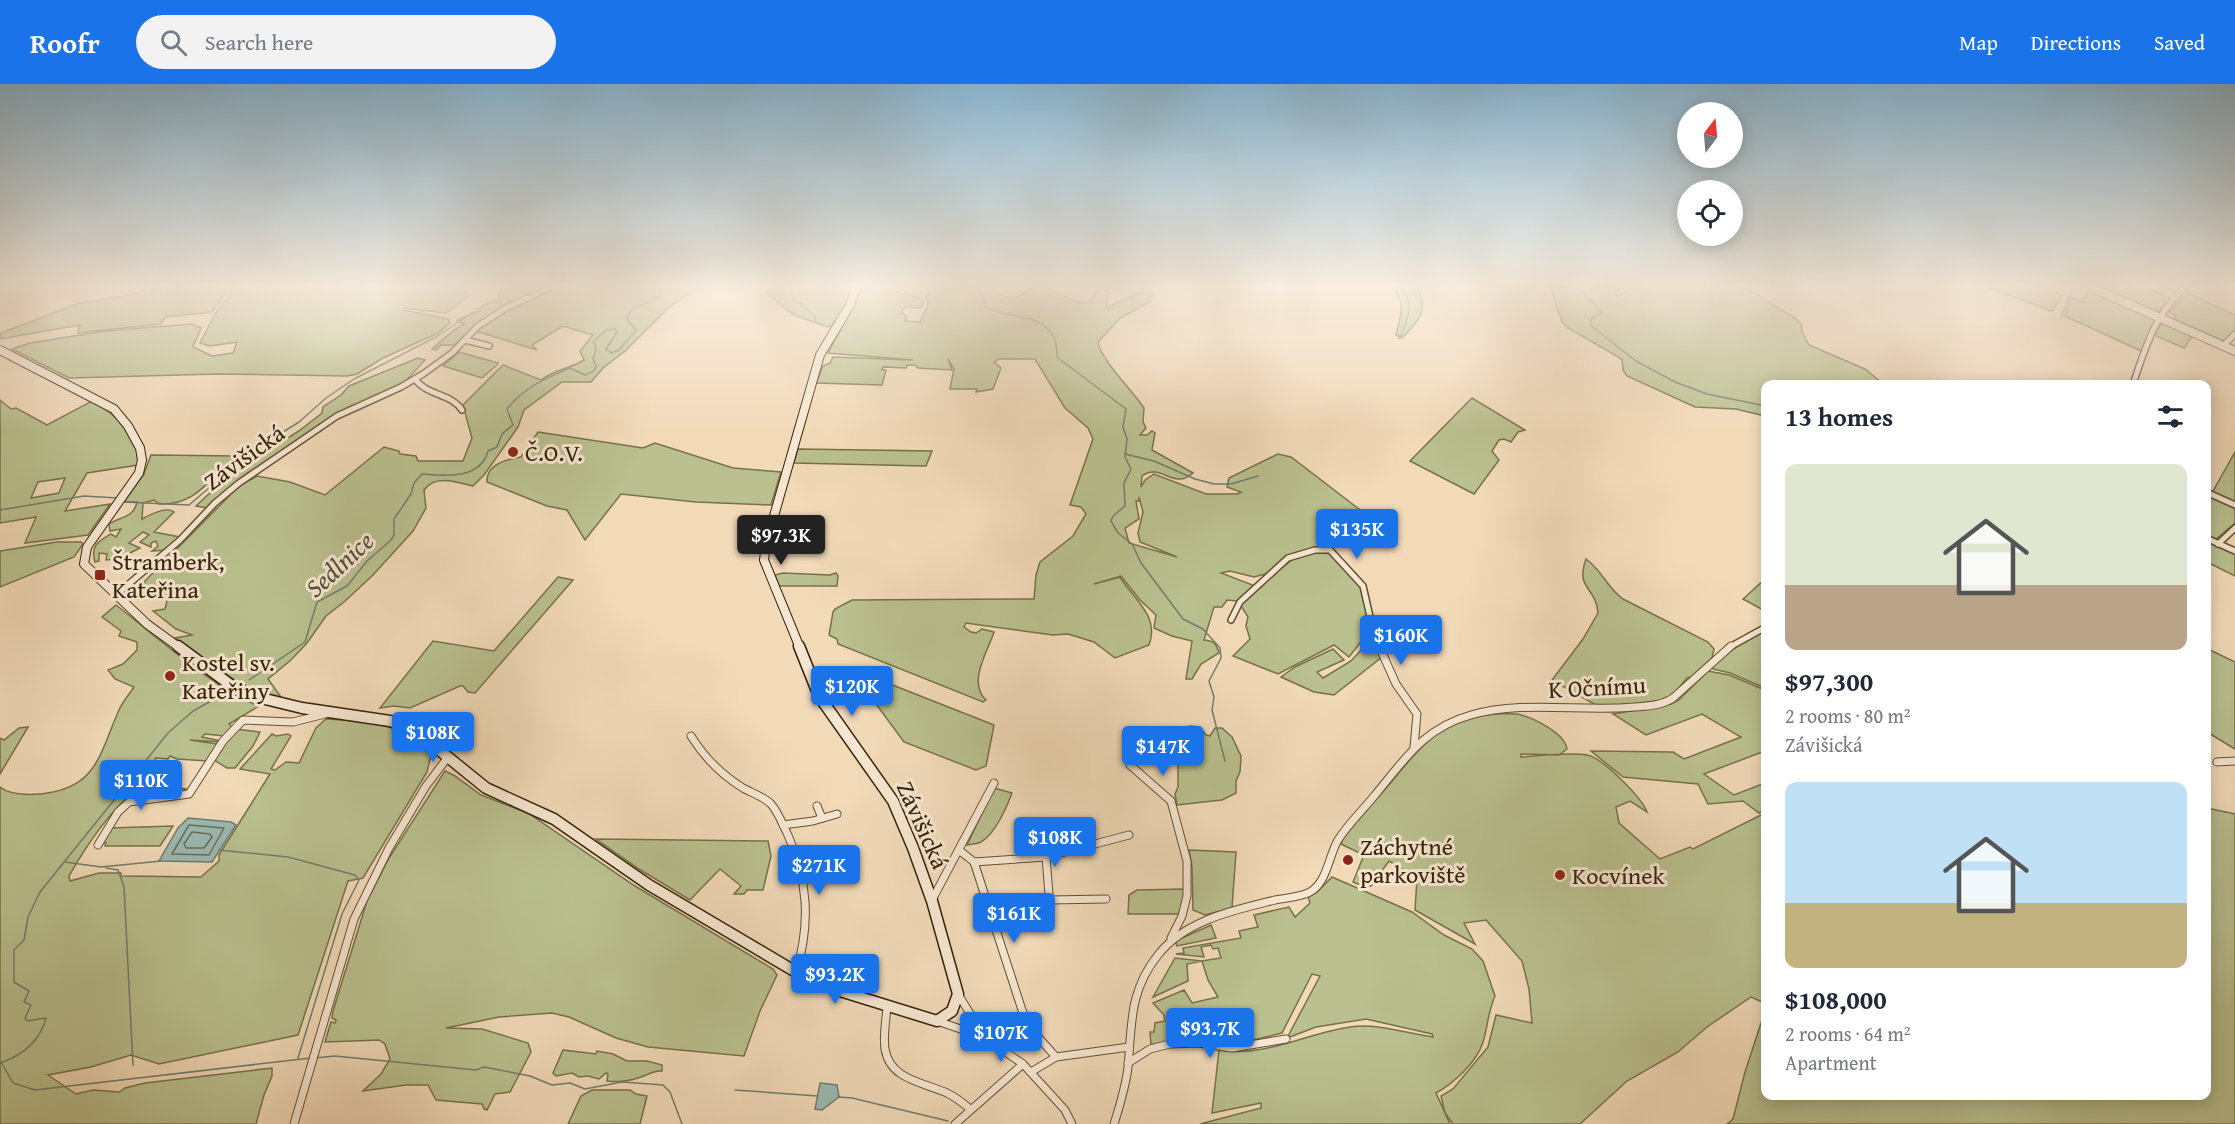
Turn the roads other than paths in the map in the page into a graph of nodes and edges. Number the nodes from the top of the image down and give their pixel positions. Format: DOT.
graph roads {
  1 [pos="2235,334"];
  2 [pos="470,335"];
  3 [pos="832,335"];
  4 [pos="2150,335"];
  5 [pos="2197,335"];
  6 [pos="465,340"];
  7 [pos="489,346"];
  8 [pos="2223,346"];
  9 [pos="0,350"];
  10 [pos="2235,351"];
  11 [pos="416,379"];
  12 [pos="2134,380"];
  13 [pos="462,410"];
  14 [pos="2211,494"];
  15 [pos="2235,505"];
  16 [pos="2235,528"];
  17 [pos="2211,540"];
  18 [pos="2218,544"];
  19 [pos="2235,552"];
  20 [pos="118,598"];
  21 [pos="1231,620"];
  22 [pos="1761,629"];
  23 [pos="330,713"];
  24 [pos="691,736"];
  25 [pos="1414,747"];
  26 [pos="448,757"];
  27 [pos="2235,761"];
  28 [pos="2217,762"];
  29 [pos="1130,765"];
  30 [pos="993,783"];
  31 [pos="817,806"];
  32 [pos="837,814"];
  33 [pos="822,818"];
  34 [pos="783,825"];
  35 [pos="1129,835"];
  36 [pos="98,845"];
  37 [pos="959,850"];
  38 [pos="1046,857"];
  39 [pos="974,861"];
  40 [pos="1106,899"];
  41 [pos="932,901"];
  42 [pos="1182,916"];
  43 [pos="1196,925"];
  44 [pos="1171,939"];
  45 [pos="796,972"];
  46 [pos="958,994"];
  47 [pos="887,1007"];
  48 [pos="937,1021"];
  49 [pos="985,1038"];
  50 [pos="1286,1039"];
  51 [pos="1129,1047"];
  52 [pos="1056,1057"];
  53 [pos="1128,1063"];
  54 [pos="1023,1064"];
  55 [pos="1031,1072"];
  56 [pos="970,1109"];
  57 [pos="294,1124"];
  58 [pos="955,1124"];
  59 [pos="1072,1124"];
  60 [pos="1114,1124"];
  1 -- 8 [label="street"];
  2 -- 6 [label="street, Závišická"];
  3 -- 41 [label="street, Závišická"];
  4 -- 12 [label="street"];
  5 -- 8 [label="street"];
  6 -- 7 [label="street"];
  6 -- 11 [label="street, Závišická"];
  8 -- 10 [label="street"];
  9 -- 20 [label="street"];
  11 -- 13 [label="street"];
  11 -- 20 [label="street, Závišická"];
  14 -- 15 [label="street"];
  16 -- 18 [label="street"];
  17 -- 18 [label="street"];
  18 -- 19 [label="street"];
  20 -- 23 [label="street"];
  21 -- 25 [label="street"];
  22 -- 25 [label="street, K Očnímu"];
  23 -- 26 [label="street"];
  23 -- 36 [label="street"];
  24 -- 34 [label="street"];
  25 -- 43 [label="street, K Očnímu"];
  26 -- 45 [label="street"];
  26 -- 57 [label="street"];
  27 -- 28 [label="street"];
  29 -- 42 [label="street, K Očnímu"];
  30 -- 37 [label="street, Závišická"];
  31 -- 33 [label="street"];
  32 -- 33 [label="street"];
  33 -- 34 [label="street"];
  34 -- 45 [label="street"];
  35 -- 38 [label="street"];
  37 -- 39 [label="street"];
  37 -- 41 [label="street, Závišická"];
  38 -- 39 [label="street"];
  38 -- 40 [label="street"];
  39 -- 52 [label="street"];
  41 -- 46 [label="street, Závišická"];
  42 -- 43 [label="street"];
  42 -- 44 [label="street, K Očnímu"];
  43 -- 44 [label="street, K Očnímu"];
  44 -- 51 [label="street, K Očnímu"];
  45 -- 47 [label="street"];
  46 -- 48 [label="street"];
  46 -- 49 [label="street, Závišická"];
  47 -- 48 [label="street"];
  47 -- 56 [label="street"];
  48 -- 49 [label="street"];
  49 -- 54 [label="street, Závišická"];
  50 -- 53 [label="street"];
  51 -- 52 [label="street"];
  51 -- 53 [label="street, K Očnímu"];
  52 -- 55 [label="street"];
  53 -- 60 [label="street, K Očnímu"];
  54 -- 55 [label="street, Závišická"];
  54 -- 56 [label="street"];
  55 -- 59 [label="street, Závišická"];
  56 -- 58 [label="street"];
}
